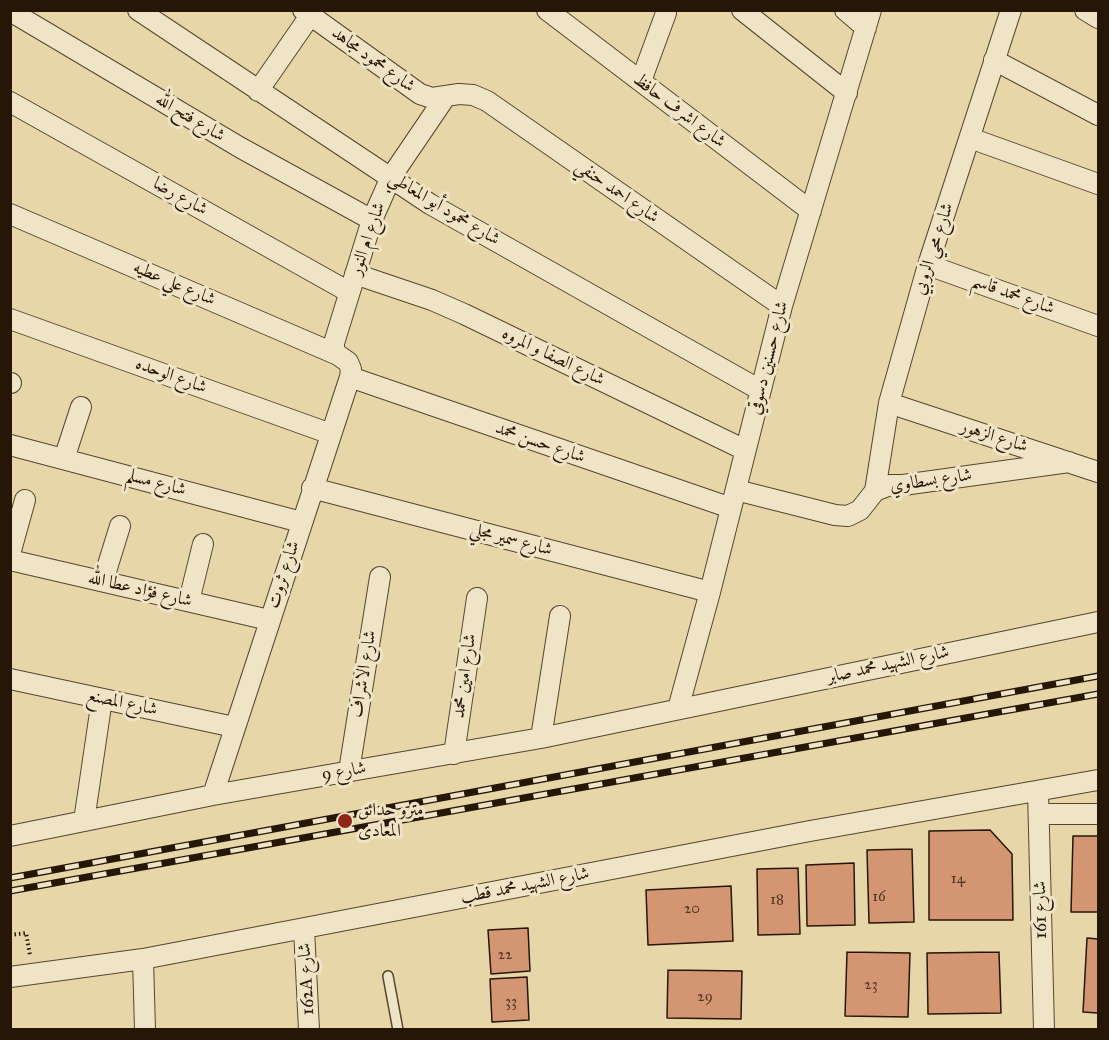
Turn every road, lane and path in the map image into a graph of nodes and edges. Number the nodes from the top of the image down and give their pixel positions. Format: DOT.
graph roads {
  1 [pos="138,10"];
  2 [pos="547,10"];
  3 [pos="742,10"];
  4 [pos="845,10"];
  5 [pos="1011,10"];
  6 [pos="10,11"];
  7 [pos="309,12"];
  8 [pos="666,14"];
  9 [pos="868,19"];
  10 [pos="994,60"];
  11 [pos="641,81"];
  12 [pos="258,91"];
  13 [pos="847,93"];
  14 [pos="446,96"];
  15 [pos="10,102"];
  16 [pos="1098,115"];
  17 [pos="970,138"];
  18 [pos="391,177"];
  19 [pos="1098,184"];
  20 [pos="811,211"];
  21 [pos="10,214"];
  22 [pos="372,220"];
  23 [pos="928,265"];
  24 [pos="352,283"];
  25 [pos="782,306"];
  26 [pos="10,319"];
  27 [pos="1098,326"];
  28 [pos="341,356"];
  29 [pos="350,377"];
  30 [pos="760,390"];
  31 [pos="889,403"];
  32 [pos="81,407"];
  33 [pos="331,434"];
  34 [pos="10,445"];
  35 [pos="745,450"];
  36 [pos="63,459"];
  37 [pos="1069,462"];
  38 [pos="1098,472"];
  39 [pos="312,488"];
  40 [pos="875,491"];
  41 [pos="733,499"];
  42 [pos="25,500"];
  43 [pos="301,522"];
  44 [pos="120,526"];
  45 [pos="203,544"];
  46 [pos="10,554"];
  47 [pos="10,560"];
  48 [pos="380,577"];
  49 [pos="103,581"];
  50 [pos="710,592"];
  51 [pos="477,598"];
  52 [pos="189,601"];
  53 [pos="560,616"];
  54 [pos="269,620"];
  55 [pos="1098,622"];
  56 [pos="10,679"];
  57 [pos="102,699"];
  58 [pos="678,709"];
  59 [pos="234,727"];
  60 [pos="541,738"];
  61 [pos="454,754"];
  62 [pos="349,771"];
  63 [pos="1098,780"];
  64 [pos="1038,791"];
  65 [pos="213,795"];
  66 [pos="1039,814"];
  67 [pos="1098,814"];
  68 [pos="84,821"];
  69 [pos="10,836"];
  70 [pos="304,928"];
  71 [pos="26,933"];
  72 [pos="10,935"];
  73 [pos="143,958"];
  74 [pos="388,976"];
  75 [pos="10,977"];
  76 [pos="145,1029"];
  77 [pos="309,1029"];
  78 [pos="398,1029"];
  79 [pos="1044,1029"];
  1 -- 12 [label="street, شارع محمود أبو المعاطي"];
  2 -- 11 [label="street, شارع اشرف حافظ"];
  3 -- 13 [label="street"];
  4 -- 9 [label="street"];
  5 -- 10 [label="street, شارع محي الروبي"];
  6 -- 22 [label="street, شارع فتح الله"];
  7 -- 12 [label="street"];
  7 -- 14 [label="street, شارع محمود مجاهد"];
  8 -- 11 [label="street"];
  9 -- 13 [label="street, شارع حسنين دسوقي"];
  10 -- 16 [label="street"];
  10 -- 17 [label="street, شارع محي الروبي"];
  11 -- 20 [label="street, شارع اشرف حافظ"];
  12 -- 18 [label="street, شارع محمود أبو المعاطي"];
  13 -- 20 [label="street, شارع حسنين دسوقي"];
  14 -- 18 [label="street, شارع ام النور"];
  14 -- 25 [label="street, شارع احمد حنفي"];
  15 -- 24 [label="street, شارع رضا"];
  17 -- 19 [label="street"];
  17 -- 23 [label="street, شارع محي الروبي"];
  18 -- 22 [label="street, شارع ام النور"];
  18 -- 30 [label="street, شارع محمود أبو المعاطي"];
  20 -- 25 [label="street, شارع حسنين دسوقي"];
  21 -- 28 [label="street, شارع علي عطيه"];
  22 -- 24 [label="street, شارع ام النور"];
  23 -- 27 [label="street, شارع محمد قاسم"];
  23 -- 31 [label="street, شارع محي الروبي"];
  24 -- 28 [label="street, شارع ام النور"];
  24 -- 35 [label="street, شارع الصفا و المروه"];
  25 -- 30 [label="street, شارع حسنين دسوقي"];
  26 -- 33 [label="street, شارع الوحده"];
  28 -- 29 [label="street"];
  29 -- 33 [label="street, شارع ثروت"];
  29 -- 41 [label="street, شارع حسن محمد"];
  30 -- 35 [label="street, شارع حسنين دسوقي"];
  31 -- 37 [label="street, شارع الزهور"];
  31 -- 40 [label="street, شارع محي الروبي"];
  32 -- 36 [label="street"];
  33 -- 39 [label="street, شارع ثروت"];
  34 -- 36 [label="street, شارع مسلم"];
  35 -- 41 [label="street, شارع حسنين دسوقي"];
  36 -- 43 [label="street, شارع مسلم"];
  37 -- 38 [label="street, شارع الزهور"];
  37 -- 40 [label="street, شارع بسطاوي"];
  39 -- 43 [label="street, شارع ثروت"];
  39 -- 50 [label="street, شارع سمير مجلي"];
  40 -- 41 [label="street, شارع بسطاوي"];
  41 -- 50 [label="street, شارع حسنين دسوقي"];
  42 -- 46 [label="street"];
  43 -- 54 [label="street, شارع ثروت"];
  44 -- 49 [label="street"];
  45 -- 52 [label="street"];
  47 -- 49 [label="street, شارع فؤاد عطا الله"];
  48 -- 62 [label="street, شارع الاشراف"];
  49 -- 52 [label="street, شارع فؤاد عطا الله"];
  50 -- 58 [label="street, شارع حسنين دسوقي"];
  51 -- 61 [label="street, شارع امين محمد"];
  52 -- 54 [label="street, شارع فؤاد عطا الله"];
  53 -- 60 [label="street"];
  54 -- 59 [label="street, شارع ثروت"];
  55 -- 58 [label="street, شارع الشهيد محمد صابر"];
  56 -- 57 [label="street, شارع المصنع"];
  57 -- 59 [label="street, شارع المصنع"];
  57 -- 68 [label="street"];
  58 -- 60 [label="street, شارع 9"];
  59 -- 65 [label="street, شارع ثروت"];
  60 -- 61 [label="street, شارع 9"];
  61 -- 62 [label="street, شارع 9"];
  62 -- 65 [label="street, شارع 9"];
  63 -- 64 [label="street, شارع الشهيد محمد قطب"];
  64 -- 66 [label="street, شارع 161"];
  64 -- 70 [label="street, شارع الشهيد محمد قطب"];
  65 -- 68 [label="street, شارع 9"];
  66 -- 67 [label="street"];
  66 -- 79 [label="street, شارع 161"];
  68 -- 69 [label="street, شارع 9"];
  70 -- 73 [label="street, شارع الشهيد محمد قطب"];
  70 -- 77 [label="street, 162A شارع"];
  71 -- 72 [label="path"];
  73 -- 75 [label="street, شارع الشهيد محمد قطب"];
  73 -- 76 [label="street"];
  74 -- 78 [label="lane"];
}
